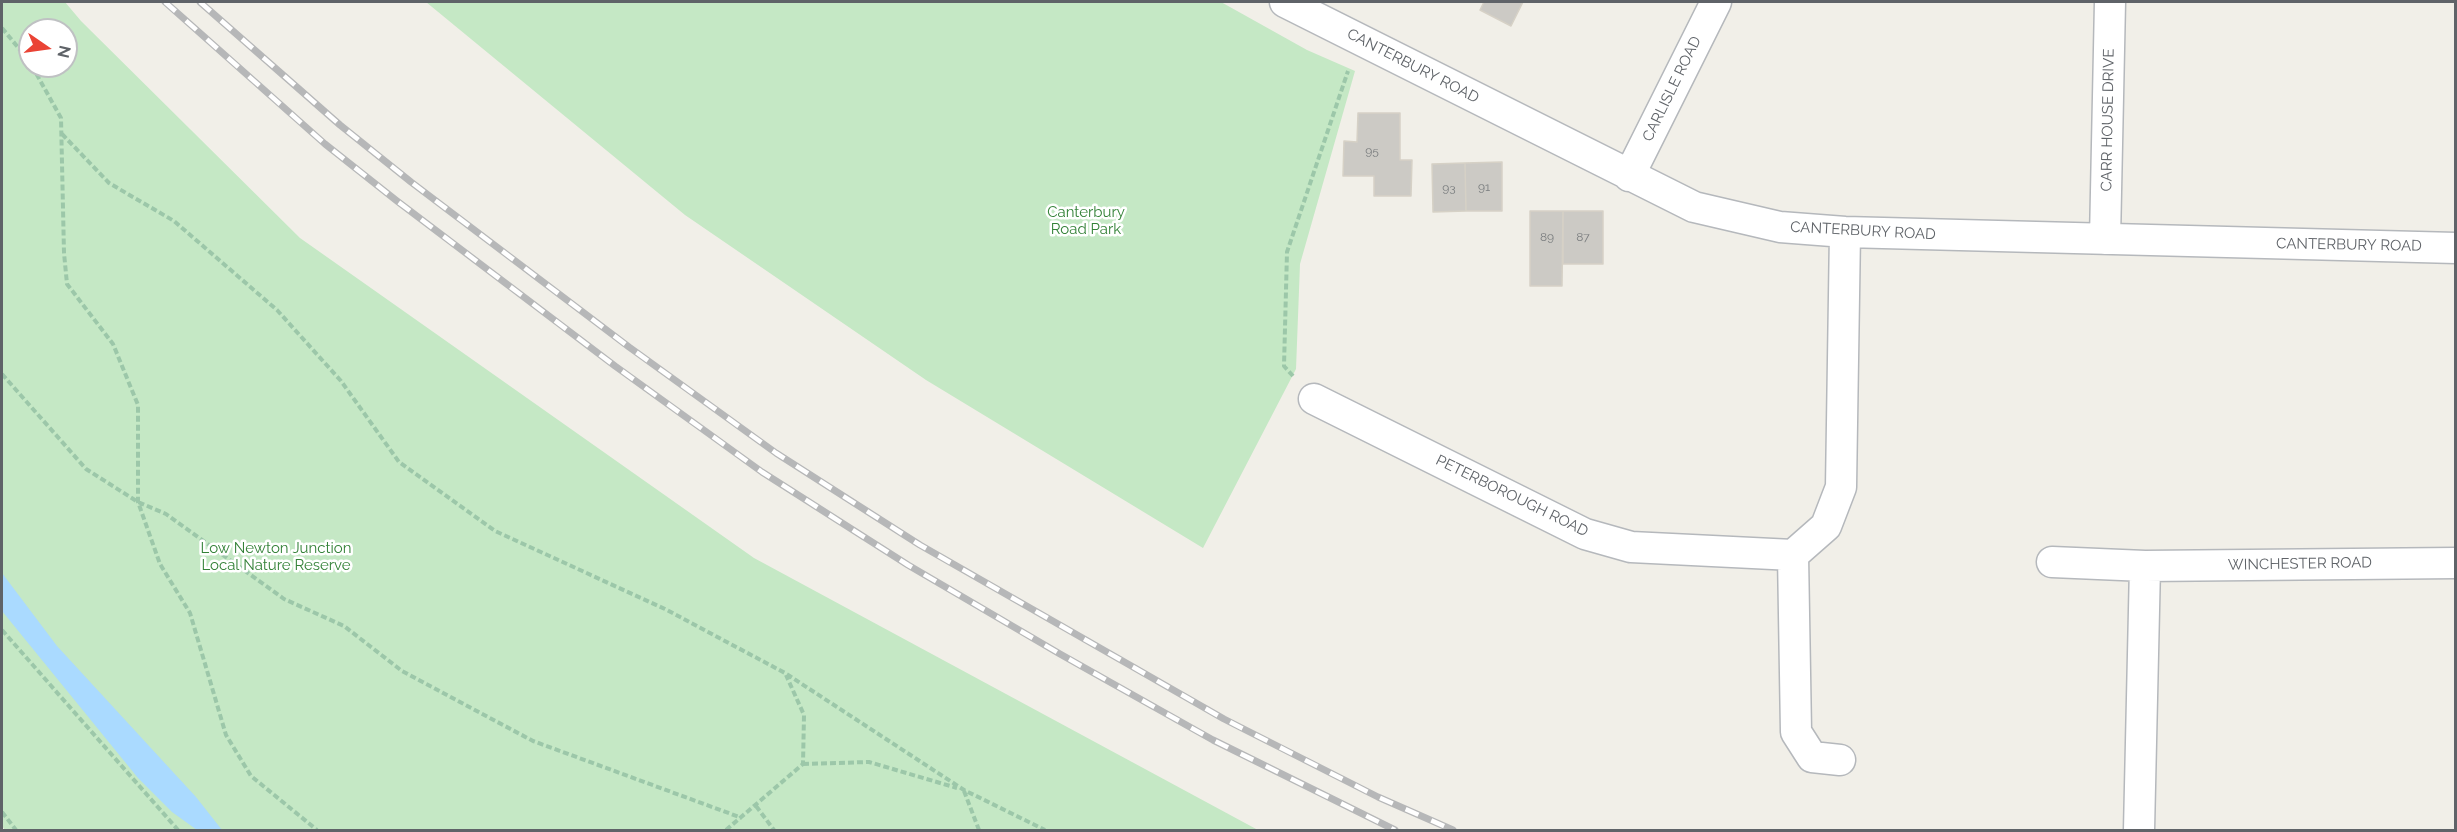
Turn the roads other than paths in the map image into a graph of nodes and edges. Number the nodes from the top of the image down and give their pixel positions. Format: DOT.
graph roads {
  1 [pos="1285,2"];
  2 [pos="1716,2"];
  3 [pos="2110,2"];
  4 [pos="1629,176"];
  5 [pos="1845,232"];
  6 [pos="2105,239"];
  7 [pos="2456,248"];
  8 [pos="1314,399"];
  9 [pos="1793,555"];
  10 [pos="2052,562"];
  11 [pos="2456,563"];
  12 [pos="2145,566"];
  13 [pos="1840,760"];
  14 [pos="2139,831"];
  1 -- 4 [label="street, CANTERBURY ROAD"];
  2 -- 4 [label="street, CARLISLE ROAD"];
  3 -- 6 [label="street, CARR HOUSE DRIVE"];
  4 -- 5 [label="street, CANTERBURY ROAD"];
  5 -- 6 [label="street, CANTERBURY ROAD"];
  5 -- 9 [label="street"];
  6 -- 7 [label="street, CANTERBURY ROAD"];
  8 -- 9 [label="street, PETERBOROUGH ROAD"];
  9 -- 13 [label="street"];
  10 -- 12 [label="street, WINCHESTER ROAD"];
  11 -- 12 [label="street, WINCHESTER ROAD"];
  12 -- 14 [label="street"];
}
